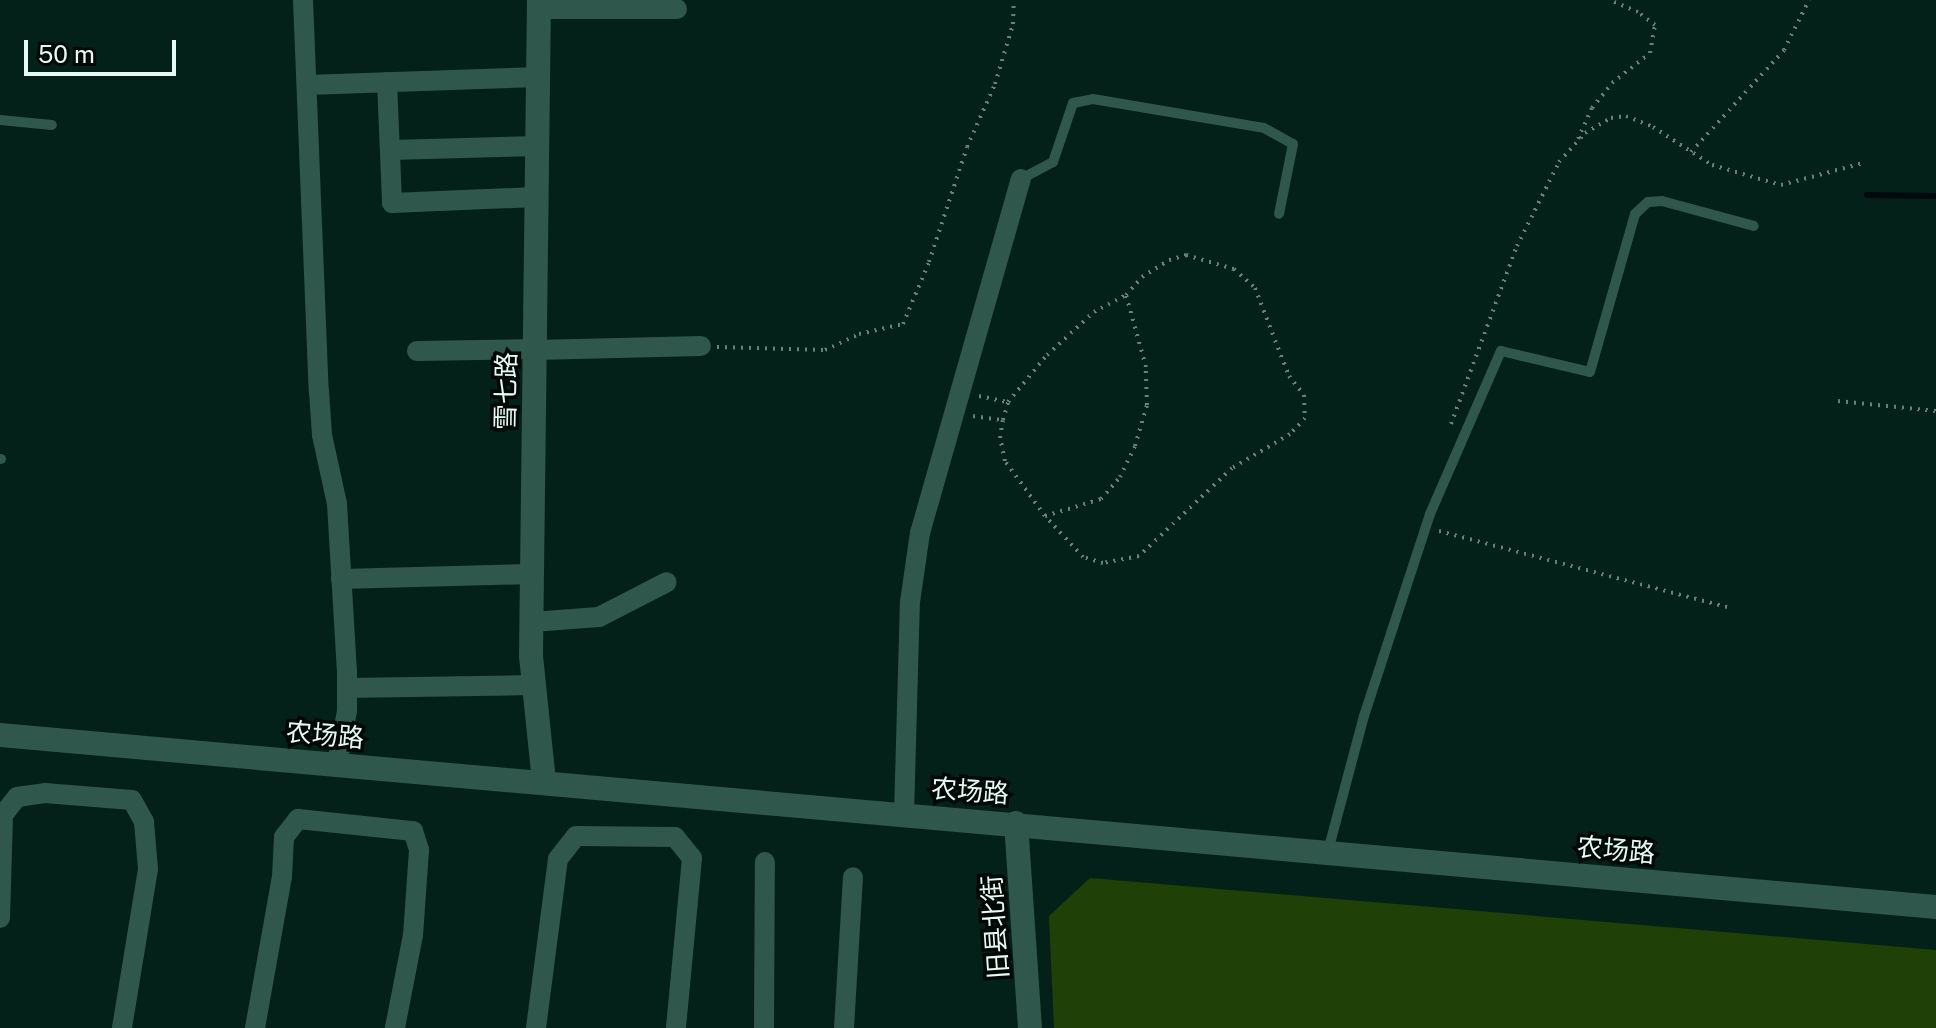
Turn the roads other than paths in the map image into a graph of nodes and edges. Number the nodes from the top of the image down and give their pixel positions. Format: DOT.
graph roads {
  1 [pos="303,0"];
  2 [pos="539,5"];
  3 [pos="677,9"];
  4 [pos="538,77"];
  5 [pos="387,82"];
  6 [pos="307,85"];
  7 [pos="0,120"];
  8 [pos="52,125"];
  9 [pos="537,146"];
  10 [pos="390,150"];
  11 [pos="1021,179"];
  12 [pos="537,197"];
  13 [pos="1279,214"];
  14 [pos="1754,226"];
  15 [pos="701,346"];
  16 [pos="535,350"];
  17 [pos="417,351"];
  18 [pos="532,574"];
  19 [pos="341,579"];
  20 [pos="667,582"];
  21 [pos="532,622"];
  22 [pos="534,685"];
  23 [pos="347,688"];
  24 [pos="0,735"];
  25 [pos="337,764"];
  26 [pos="544,782"];
  27 [pos="904,814"];
  28 [pos="1016,823"];
  29 [pos="1328,853"];
  30 [pos="765,862"];
  31 [pos="853,877"];
  32 [pos="1936,907"];
  33 [pos="0,918"];
  34 [pos="122,1028"];
  35 [pos="255,1028"];
  36 [pos="395,1028"];
  37 [pos="536,1028"];
  38 [pos="676,1028"];
  39 [pos="764,1028"];
  40 [pos="844,1028"];
  41 [pos="1030,1028"];
  1 -- 6 [label="street"];
  2 -- 3 [label="street"];
  2 -- 4 [label="street, 雪七路"];
  4 -- 5 [label="street"];
  4 -- 9 [label="street, 雪七路"];
  5 -- 6 [label="street"];
  5 -- 10 [label="street"];
  6 -- 19 [label="street"];
  7 -- 8 [label="lane"];
  9 -- 10 [label="street"];
  9 -- 12 [label="street, 雪七路"];
  10 -- 12 [label="street"];
  11 -- 13 [label="lane"];
  11 -- 27 [label="street"];
  12 -- 16 [label="street, 雪七路"];
  14 -- 29 [label="lane"];
  15 -- 16 [label="street"];
  16 -- 17 [label="street"];
  16 -- 18 [label="street, 雪七路"];
  18 -- 19 [label="street"];
  18 -- 21 [label="street, 雪七路"];
  19 -- 23 [label="street"];
  20 -- 21 [label="street"];
  21 -- 22 [label="street, 雪七路"];
  22 -- 23 [label="street"];
  22 -- 26 [label="street, 雪七路"];
  23 -- 25 [label="street"];
  24 -- 25 [label="street, 农场路"];
  25 -- 26 [label="street, 农场路"];
  26 -- 27 [label="street, 农场路"];
  27 -- 28 [label="street, 农场路"];
  28 -- 29 [label="street, 农场路"];
  28 -- 41 [label="street, 旧县北街"];
  29 -- 32 [label="street, 农场路"];
  30 -- 39 [label="street"];
  31 -- 40 [label="street"];
  33 -- 34 [label="street"];
  35 -- 36 [label="street"];
  37 -- 38 [label="street"];
}
